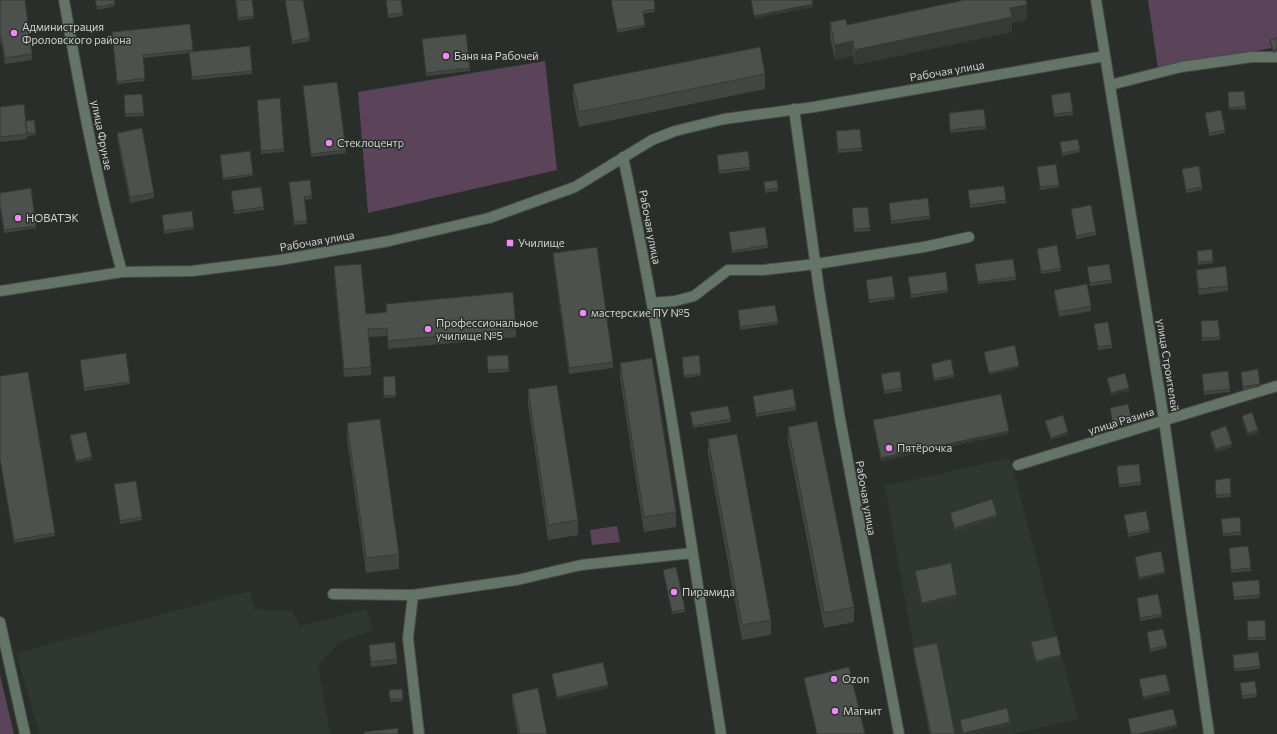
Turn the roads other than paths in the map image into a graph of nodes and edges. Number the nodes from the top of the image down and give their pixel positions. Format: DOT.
graph roads {
  1 [pos="64,0"];
  2 [pos="1096,0"];
  3 [pos="1105,56"];
  4 [pos="1277,57"];
  5 [pos="1110,85"];
  6 [pos="794,109"];
  7 [pos="623,157"];
  8 [pos="969,237"];
  9 [pos="816,264"];
  10 [pos="122,272"];
  11 [pos="0,291"];
  12 [pos="652,303"];
  13 [pos="1277,386"];
  14 [pos="1164,420"];
  15 [pos="1018,465"];
  16 [pos="692,553"];
  17 [pos="333,594"];
  18 [pos="413,595"];
  19 [pos="0,622"];
  20 [pos="25,734"];
  21 [pos="419,734"];
  22 [pos="721,734"];
  23 [pos="899,734"];
  24 [pos="1209,734"];
  1 -- 10 [label="street, улица Фрунзе"];
  2 -- 3 [label="street, улица Строителей"];
  3 -- 5 [label="street, улица Строителей"];
  3 -- 6 [label="street, Рабочая улица"];
  4 -- 5 [label="street"];
  5 -- 14 [label="street, улица Строителей"];
  6 -- 7 [label="street, Рабочая улица"];
  6 -- 9 [label="street, Рабочая улица"];
  7 -- 10 [label="street, Рабочая улица"];
  7 -- 12 [label="street, Рабочая улица"];
  8 -- 9 [label="street"];
  9 -- 12 [label="street"];
  9 -- 23 [label="street, Рабочая улица"];
  10 -- 11 [label="street, Рабочая улица"];
  12 -- 16 [label="street, Рабочая улица"];
  13 -- 14 [label="street, улица Разина"];
  14 -- 15 [label="street, улица Разина"];
  14 -- 24 [label="street, улица Строителей"];
  16 -- 18 [label="street"];
  16 -- 22 [label="street, Рабочая улица"];
  17 -- 18 [label="street"];
  18 -- 21 [label="street"];
  19 -- 20 [label="street"];
}
